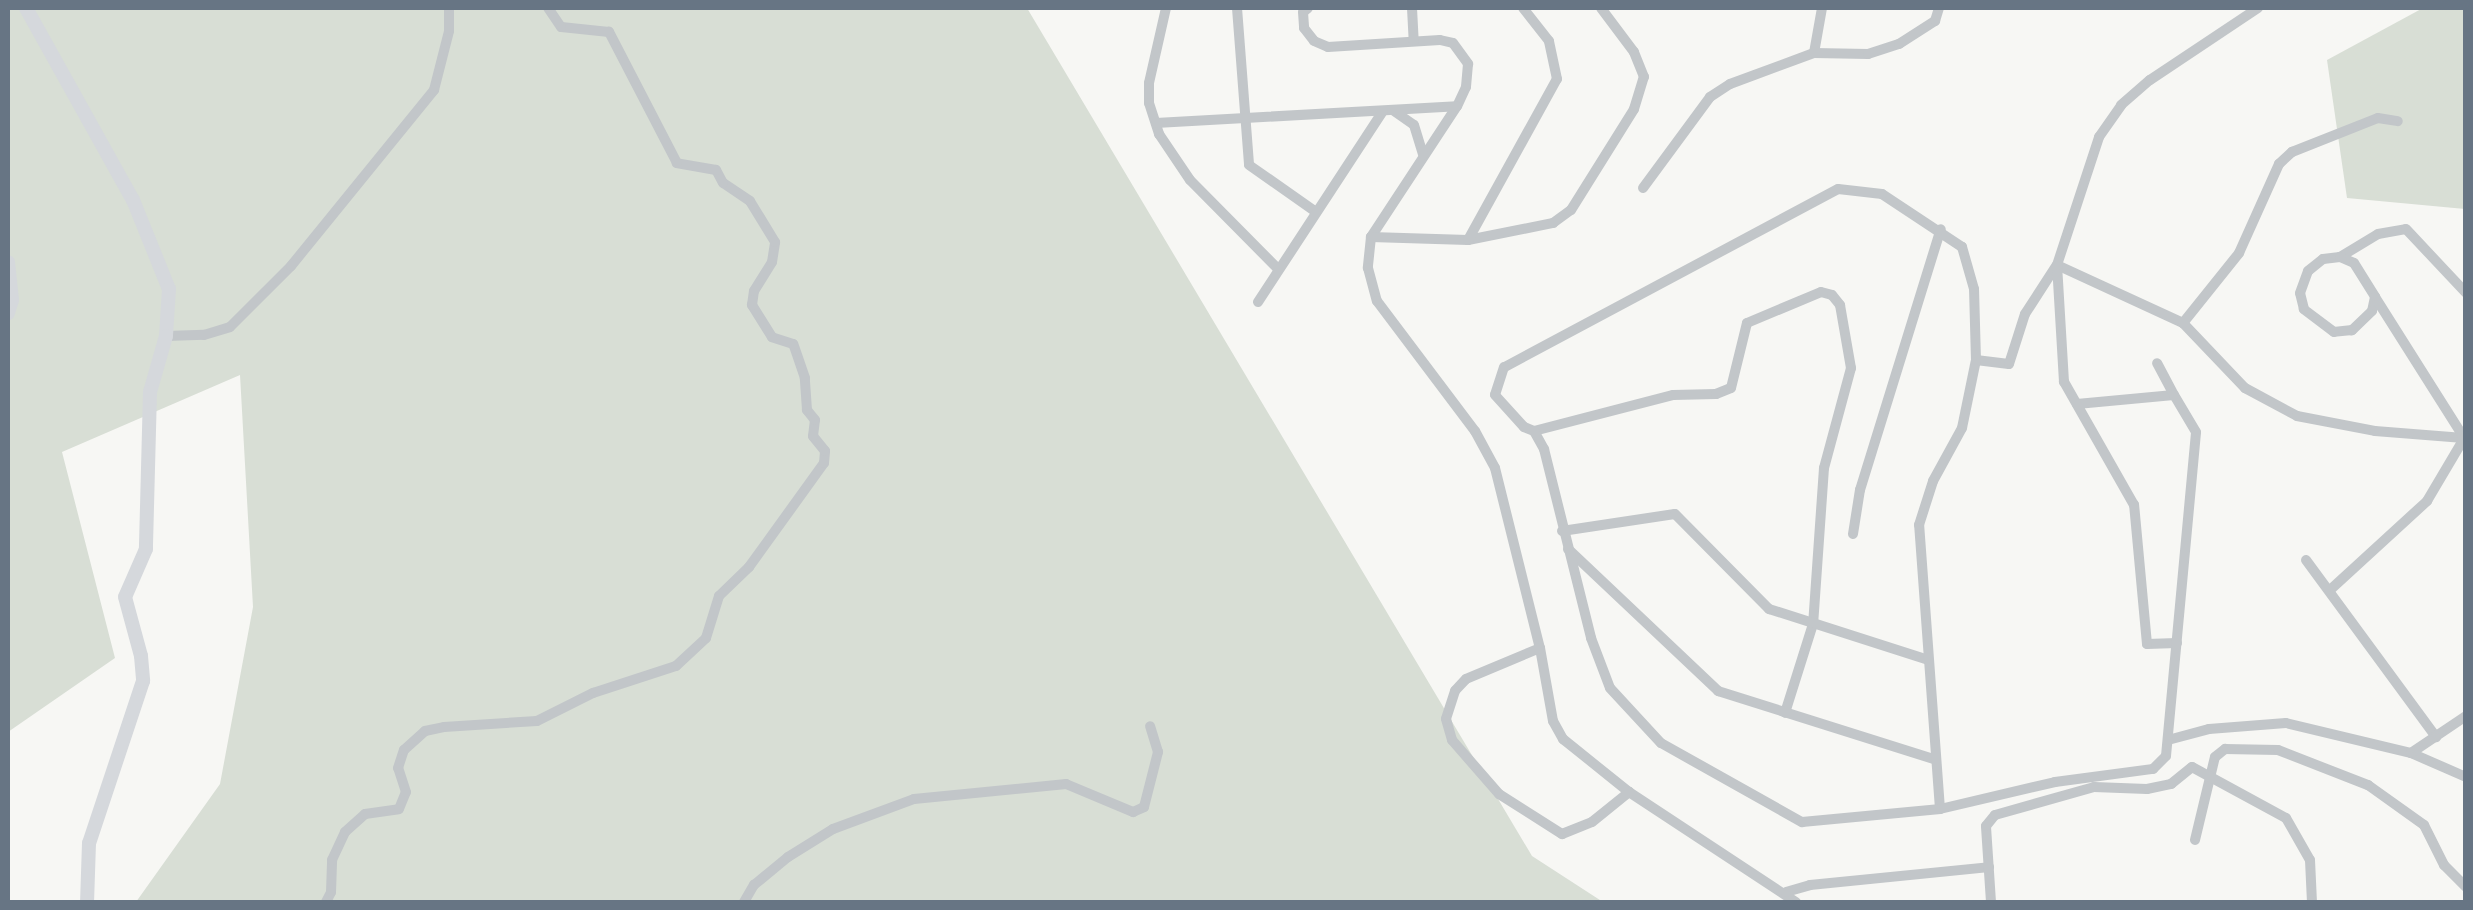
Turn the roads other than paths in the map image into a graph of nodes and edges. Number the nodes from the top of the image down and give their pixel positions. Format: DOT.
graph roads {
  1 [pos="26,8"];
  2 [pos="449,8"];
  3 [pos="548,8"];
  4 [pos="1166,8"];
  5 [pos="1237,8"];
  6 [pos="1308,8"];
  7 [pos="1412,8"];
  8 [pos="1523,8"];
  9 [pos="1601,8"];
  10 [pos="1822,8"];
  11 [pos="1939,8"];
  12 [pos="2258,8"];
  13 [pos="1414,41"];
  14 [pos="1814,53"];
  15 [pos="1457,106"];
  16 [pos="1389,110"];
  17 [pos="1246,115"];
  18 [pos="2398,122"];
  19 [pos="1156,123"];
  20 [pos="1423,156"];
  21 [pos="1643,188"];
  22 [pos="1316,212"];
  23 [pos="1941,229"];
  24 [pos="1370,238"];
  25 [pos="1468,240"];
  26 [pos="2340,257"];
  27 [pos="8,262"];
  28 [pos="2057,266"];
  29 [pos="1278,270"];
  30 [pos="2466,293"];
  31 [pos="2376,298"];
  32 [pos="1258,302"];
  33 [pos="8,313"];
  34 [pos="2183,323"];
  35 [pos="166,336"];
  36 [pos="1976,360"];
  37 [pos="2156,363"];
  38 [pos="2174,395"];
  39 [pos="2076,404"];
  40 [pos="1534,431"];
  41 [pos="2465,438"];
  42 [pos="1562,531"];
  43 [pos="1853,534"];
  44 [pos="1567,548"];
  45 [pos="2306,560"];
  46 [pos="2330,590"];
  47 [pos="1813,624"];
  48 [pos="2177,643"];
  49 [pos="1540,648"];
  50 [pos="1926,659"];
  51 [pos="1785,714"];
  52 [pos="2466,716"];
  53 [pos="1150,726"];
  54 [pos="2436,737"];
  55 [pos="2168,740"];
  56 [pos="2411,753"];
  57 [pos="1934,759"];
  58 [pos="2211,774"];
  59 [pos="2466,778"];
  60 [pos="1629,792"];
  61 [pos="1940,809"];
  62 [pos="2196,840"];
  63 [pos="1989,867"];
  64 [pos="2466,888"];
  65 [pos="1786,892"];
  66 [pos="87,902"];
  67 [pos="326,902"];
  68 [pos="744,902"];
  69 [pos="1796,902"];
  70 [pos="1991,902"];
  71 [pos="2312,902"];
  1 -- 35 [label="street"];
  2 -- 35 [label="street"];
  3 -- 67 [label="street"];
  4 -- 19 [label="street"];
  5 -- 17 [label="street"];
  6 -- 13 [label="street"];
  7 -- 13 [label="street"];
  8 -- 25 [label="street"];
  9 -- 25 [label="street"];
  10 -- 14 [label="street"];
  11 -- 14 [label="street"];
  12 -- 28 [label="street"];
  13 -- 15 [label="street"];
  14 -- 21 [label="street"];
  15 -- 16 [label="street"];
  15 -- 20 [label="street"];
  16 -- 17 [label="street"];
  16 -- 20 [label="street"];
  16 -- 22 [label="street"];
  17 -- 19 [label="street"];
  17 -- 22 [label="street"];
  18 -- 34 [label="street"];
  19 -- 29 [label="street"];
  20 -- 24 [label="street"];
  22 -- 29 [label="street"];
  23 -- 36 [label="street"];
  23 -- 40 [label="street"];
  23 -- 43 [label="street"];
  24 -- 25 [label="street"];
  24 -- 49 [label="street"];
  26 -- 30 [label="street"];
  26 -- 31 [label="street"];
  26 -- 31 [label="street"];
  27 -- 33 [label="street"];
  28 -- 34 [label="street"];
  28 -- 36 [label="street"];
  28 -- 39 [label="street"];
  29 -- 32 [label="street"];
  31 -- 41 [label="street"];
  34 -- 41 [label="street"];
  35 -- 66 [label="street"];
  36 -- 50 [label="street"];
  37 -- 38 [label="street"];
  38 -- 39 [label="street"];
  38 -- 48 [label="street"];
  39 -- 48 [label="street"];
  40 -- 42 [label="street"];
  40 -- 47 [label="street"];
  41 -- 46 [label="street"];
  42 -- 44 [label="street"];
  42 -- 47 [label="street"];
  44 -- 51 [label="street"];
  44 -- 61 [label="street"];
  45 -- 46 [label="street"];
  46 -- 54 [label="street"];
  47 -- 50 [label="street"];
  47 -- 51 [label="street"];
  48 -- 55 [label="street"];
  49 -- 60 [label="street"];
  49 -- 60 [label="street"];
  50 -- 57 [label="street"];
  51 -- 57 [label="street"];
  52 -- 54 [label="street"];
  53 -- 68 [label="street"];
  54 -- 56 [label="street"];
  55 -- 56 [label="street"];
  55 -- 61 [label="street"];
  56 -- 59 [label="street"];
  57 -- 61 [label="street"];
  58 -- 62 [label="street"];
  58 -- 63 [label="street"];
  58 -- 64 [label="street"];
  58 -- 71 [label="street"];
  60 -- 65 [label="street"];
  63 -- 65 [label="street"];
  63 -- 70 [label="street"];
  65 -- 69 [label="street"];
}
